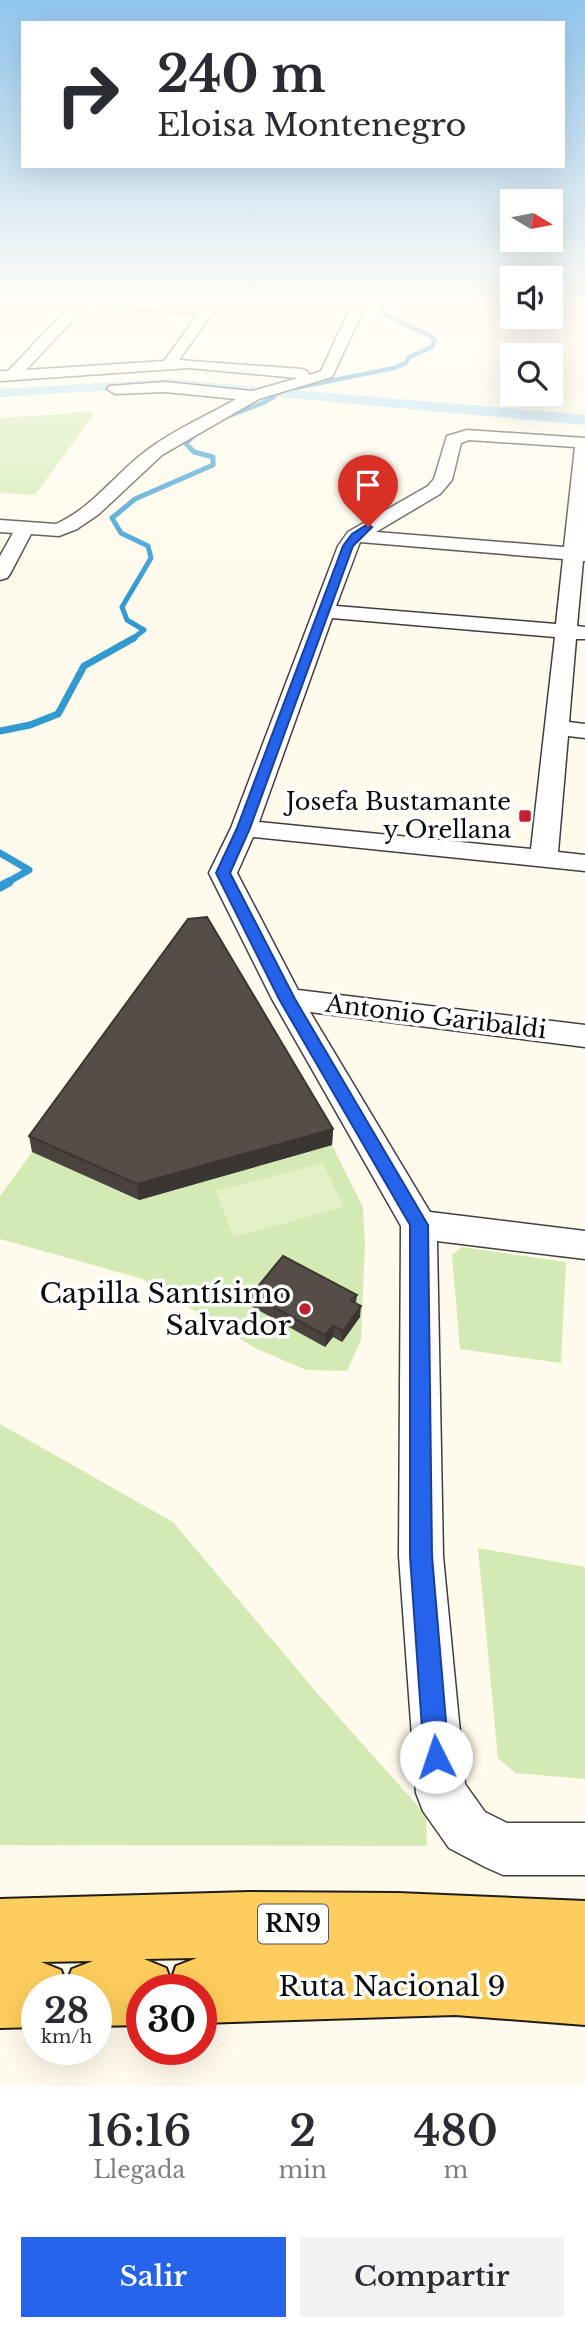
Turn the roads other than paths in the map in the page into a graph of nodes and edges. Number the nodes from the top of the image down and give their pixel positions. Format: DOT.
graph roads {
  1 [pos="247,395"];
  2 [pos="253,396"];
  3 [pos="585,443"];
  4 [pos="0,526"];
  5 [pos="25,528"];
  6 [pos="355,536"];
  7 [pos="580,555"];
  8 [pos="0,574"];
  9 [pos="325,611"];
  10 [pos="574,632"];
  11 [pos="555,728"];
  12 [pos="585,731"];
  13 [pos="244,828"];
  14 [pos="544,858"];
  15 [pos="585,863"];
  16 [pos="287,999"];
  17 [pos="585,1036"];
  18 [pos="419,1225"];
  19 [pos="585,1245"];
  20 [pos="585,1849"];
  21 [pos="0,1931"];
  22 [pos="585,1933"];
  23 [pos="217,1989"];
  24 [pos="585,1992"];
  25 [pos="21,1994"];
  26 [pos="0,1995"];
  1 -- 2 [label="street"];
  2 -- 5 [label="street"];
  3 -- 6 [label="street"];
  3 -- 7 [label="street"];
  4 -- 5 [label="street"];
  5 -- 8 [label="street"];
  6 -- 7 [label="street"];
  6 -- 9 [label="street"];
  7 -- 10 [label="street"];
  9 -- 10 [label="street"];
  9 -- 13 [label="street"];
  10 -- 11 [label="street"];
  11 -- 12 [label="street"];
  11 -- 14 [label="street"];
  13 -- 14 [label="street"];
  13 -- 16 [label="street"];
  14 -- 15 [label="street"];
  16 -- 17 [label="street, Antonio Garibaldi"];
  16 -- 18 [label="street"];
  18 -- 19 [label="street"];
  18 -- 20 [label="street"];
  21 -- 22 [label="main road, RN9"];
  23 -- 24 [label="main road, Ruta Nacional 9"];
  25 -- 26 [label="main road"];
}
